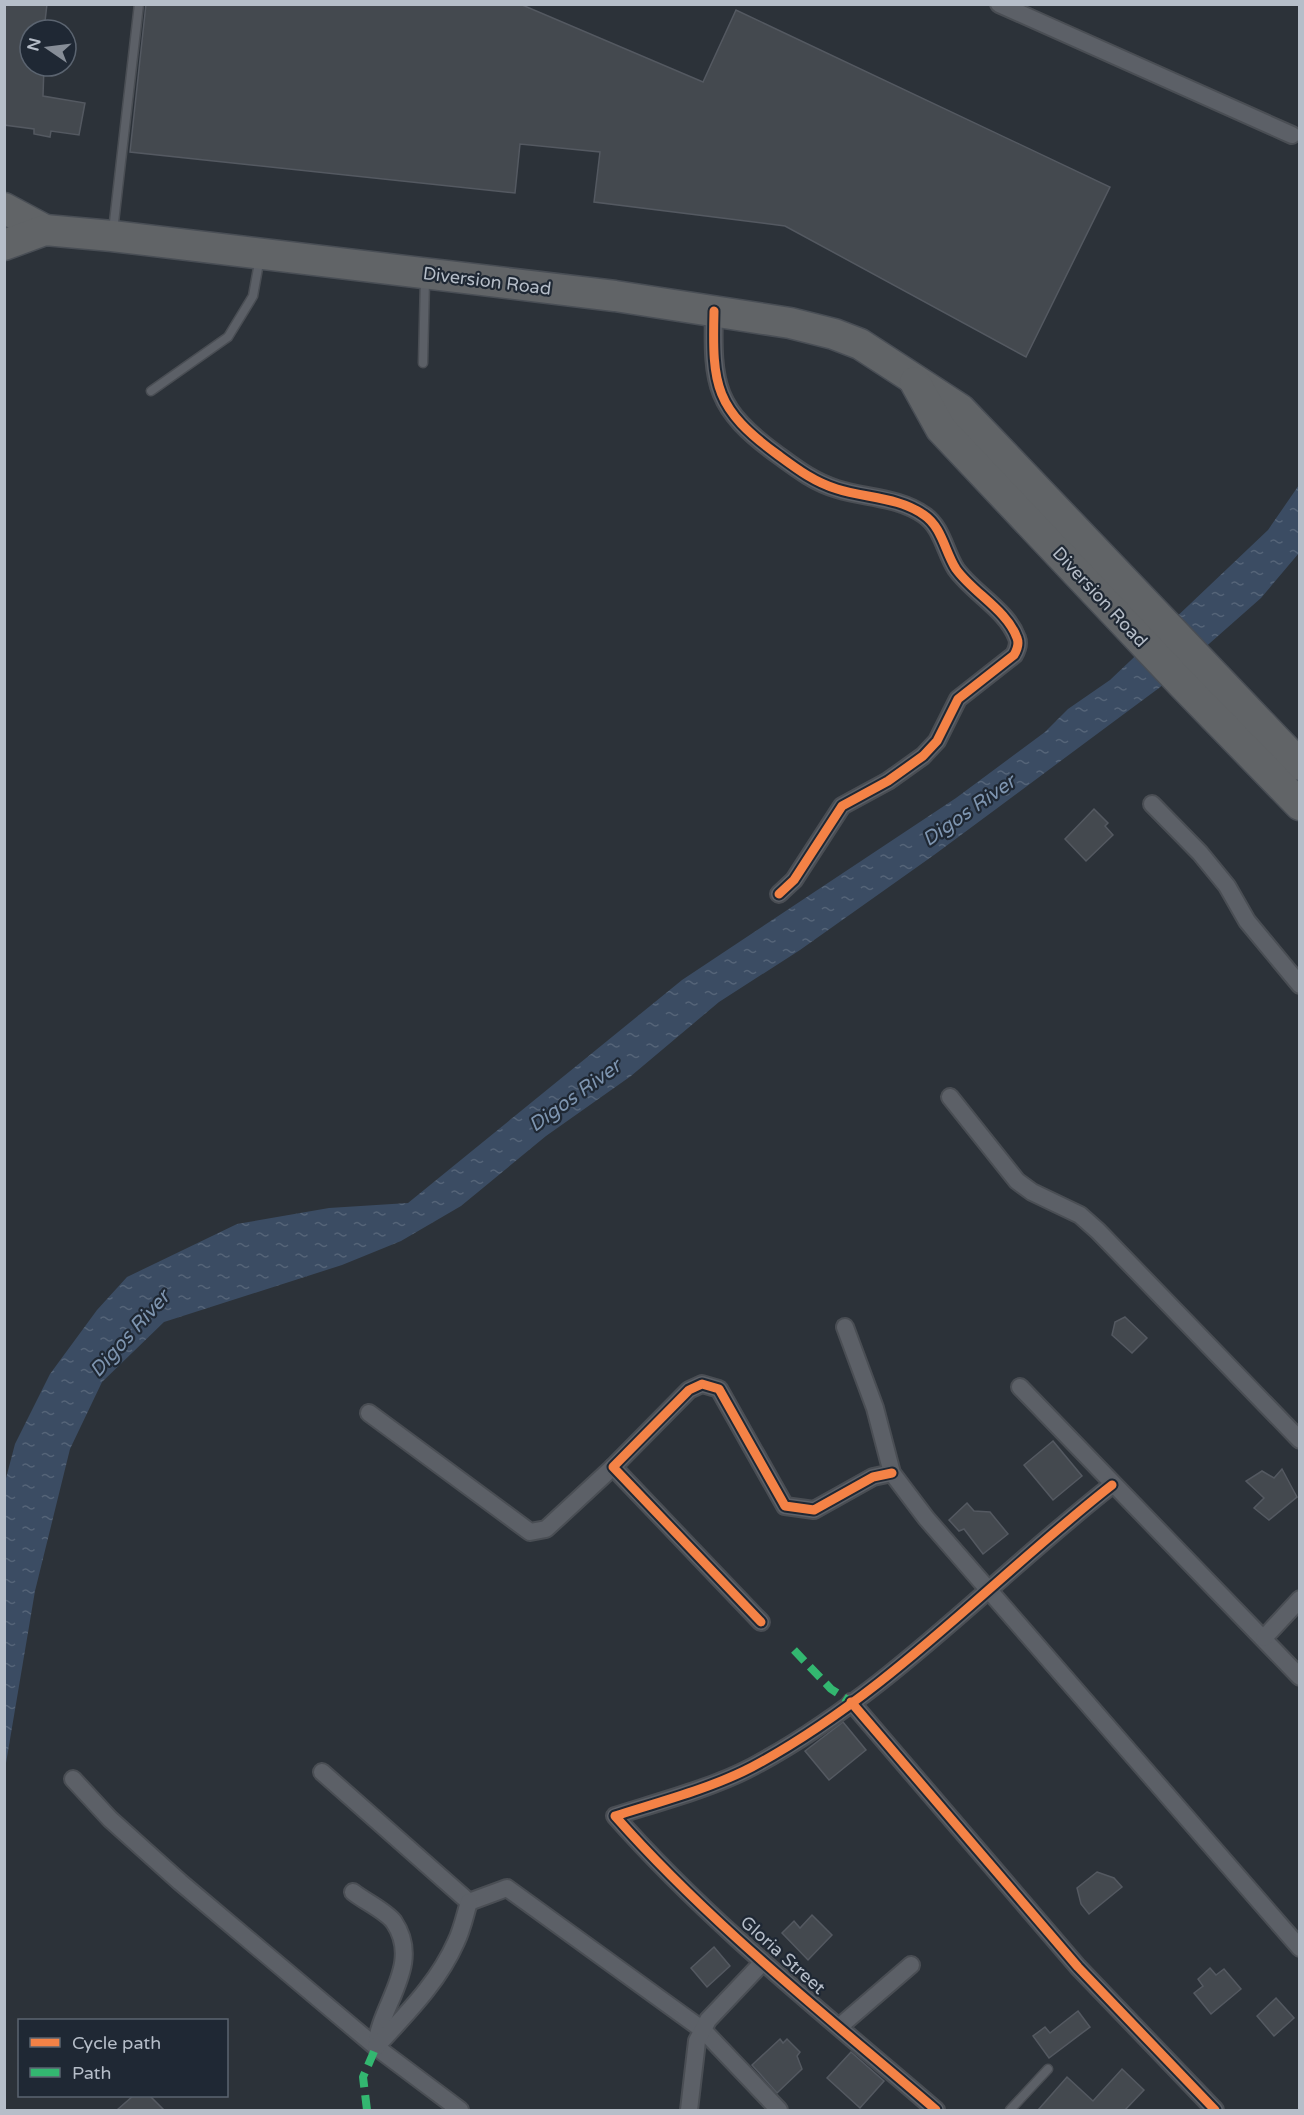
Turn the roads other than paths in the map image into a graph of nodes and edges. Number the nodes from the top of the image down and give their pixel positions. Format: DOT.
graph roads {
  1 [pos="139,4"];
  2 [pos="999,4"];
  3 [pos="1292,135"];
  4 [pos="4,208"];
  5 [pos="45,230"];
  6 [pos="112,236"];
  7 [pos="4,245"];
  8 [pos="260,254"];
  9 [pos="425,273"];
  10 [pos="714,311"];
  11 [pos="423,363"];
  12 [pos="152,391"];
  13 [pos="1195,678"];
  14 [pos="1299,765"];
  15 [pos="1152,804"];
  16 [pos="1299,805"];
  17 [pos="779,894"];
  18 [pos="1299,985"];
  19 [pos="950,1097"];
  20 [pos="845,1327"];
  21 [pos="1020,1387"];
  22 [pos="369,1413"];
  23 [pos="1299,1440"];
  24 [pos="613,1467"];
  25 [pos="892,1473"];
  26 [pos="1112,1485"];
  27 [pos="990,1590"];
  28 [pos="1299,1599"];
  29 [pos="761,1622"];
  30 [pos="1264,1638"];
  31 [pos="1299,1677"];
  32 [pos="851,1702"];
  33 [pos="322,1772"];
  34 [pos="73,1779"];
  35 [pos="353,1892"];
  36 [pos="469,1902"];
  37 [pos="1299,1948"];
  38 [pos="763,1962"];
  39 [pos="910,1965"];
  40 [pos="840,2027"];
  41 [pos="702,2030"];
  42 [pos="376,2047"];
  43 [pos="1048,2069"];
  44 [pos="460,2110"];
  45 [pos="689,2110"];
  46 [pos="779,2110"];
  47 [pos="936,2110"];
  48 [pos="1010,2110"];
  49 [pos="1215,2110"];
  1 -- 6 [label="lane"];
  2 -- 3 [label="street"];
  4 -- 5 [label="highway, Diversion Road"];
  5 -- 6 [label="highway, Diversion Road"];
  5 -- 7 [label="highway, Diversion Road"];
  6 -- 8 [label="highway, Diversion Road"];
  8 -- 9 [label="highway, Diversion Road"];
  8 -- 12 [label="lane"];
  9 -- 10 [label="highway, Diversion Road"];
  9 -- 11 [label="lane"];
  10 -- 13 [label="highway, Diversion Road"];
  10 -- 17 [label="street"];
  13 -- 14 [label="highway, Diversion Road"];
  13 -- 16 [label="highway, Diversion Road"];
  15 -- 18 [label="street"];
  19 -- 23 [label="street"];
  20 -- 25 [label="street"];
  21 -- 26 [label="street"];
  22 -- 24 [label="street"];
  24 -- 25 [label="street"];
  24 -- 29 [label="street"];
  25 -- 27 [label="street"];
  26 -- 27 [label="street"];
  26 -- 30 [label="street"];
  27 -- 32 [label="street"];
  27 -- 37 [label="street"];
  28 -- 30 [label="street"];
  30 -- 31 [label="street"];
  32 -- 38 [label="street, Gloria Street"];
  32 -- 49 [label="street"];
  33 -- 36 [label="street"];
  34 -- 42 [label="street"];
  35 -- 42 [label="street"];
  36 -- 41 [label="street"];
  36 -- 42 [label="street"];
  38 -- 40 [label="street, Gloria Street"];
  38 -- 41 [label="street"];
  39 -- 40 [label="street"];
  40 -- 47 [label="street, Gloria Street"];
  41 -- 45 [label="street"];
  41 -- 46 [label="street"];
  42 -- 44 [label="street"];
  43 -- 48 [label="lane"];
}
